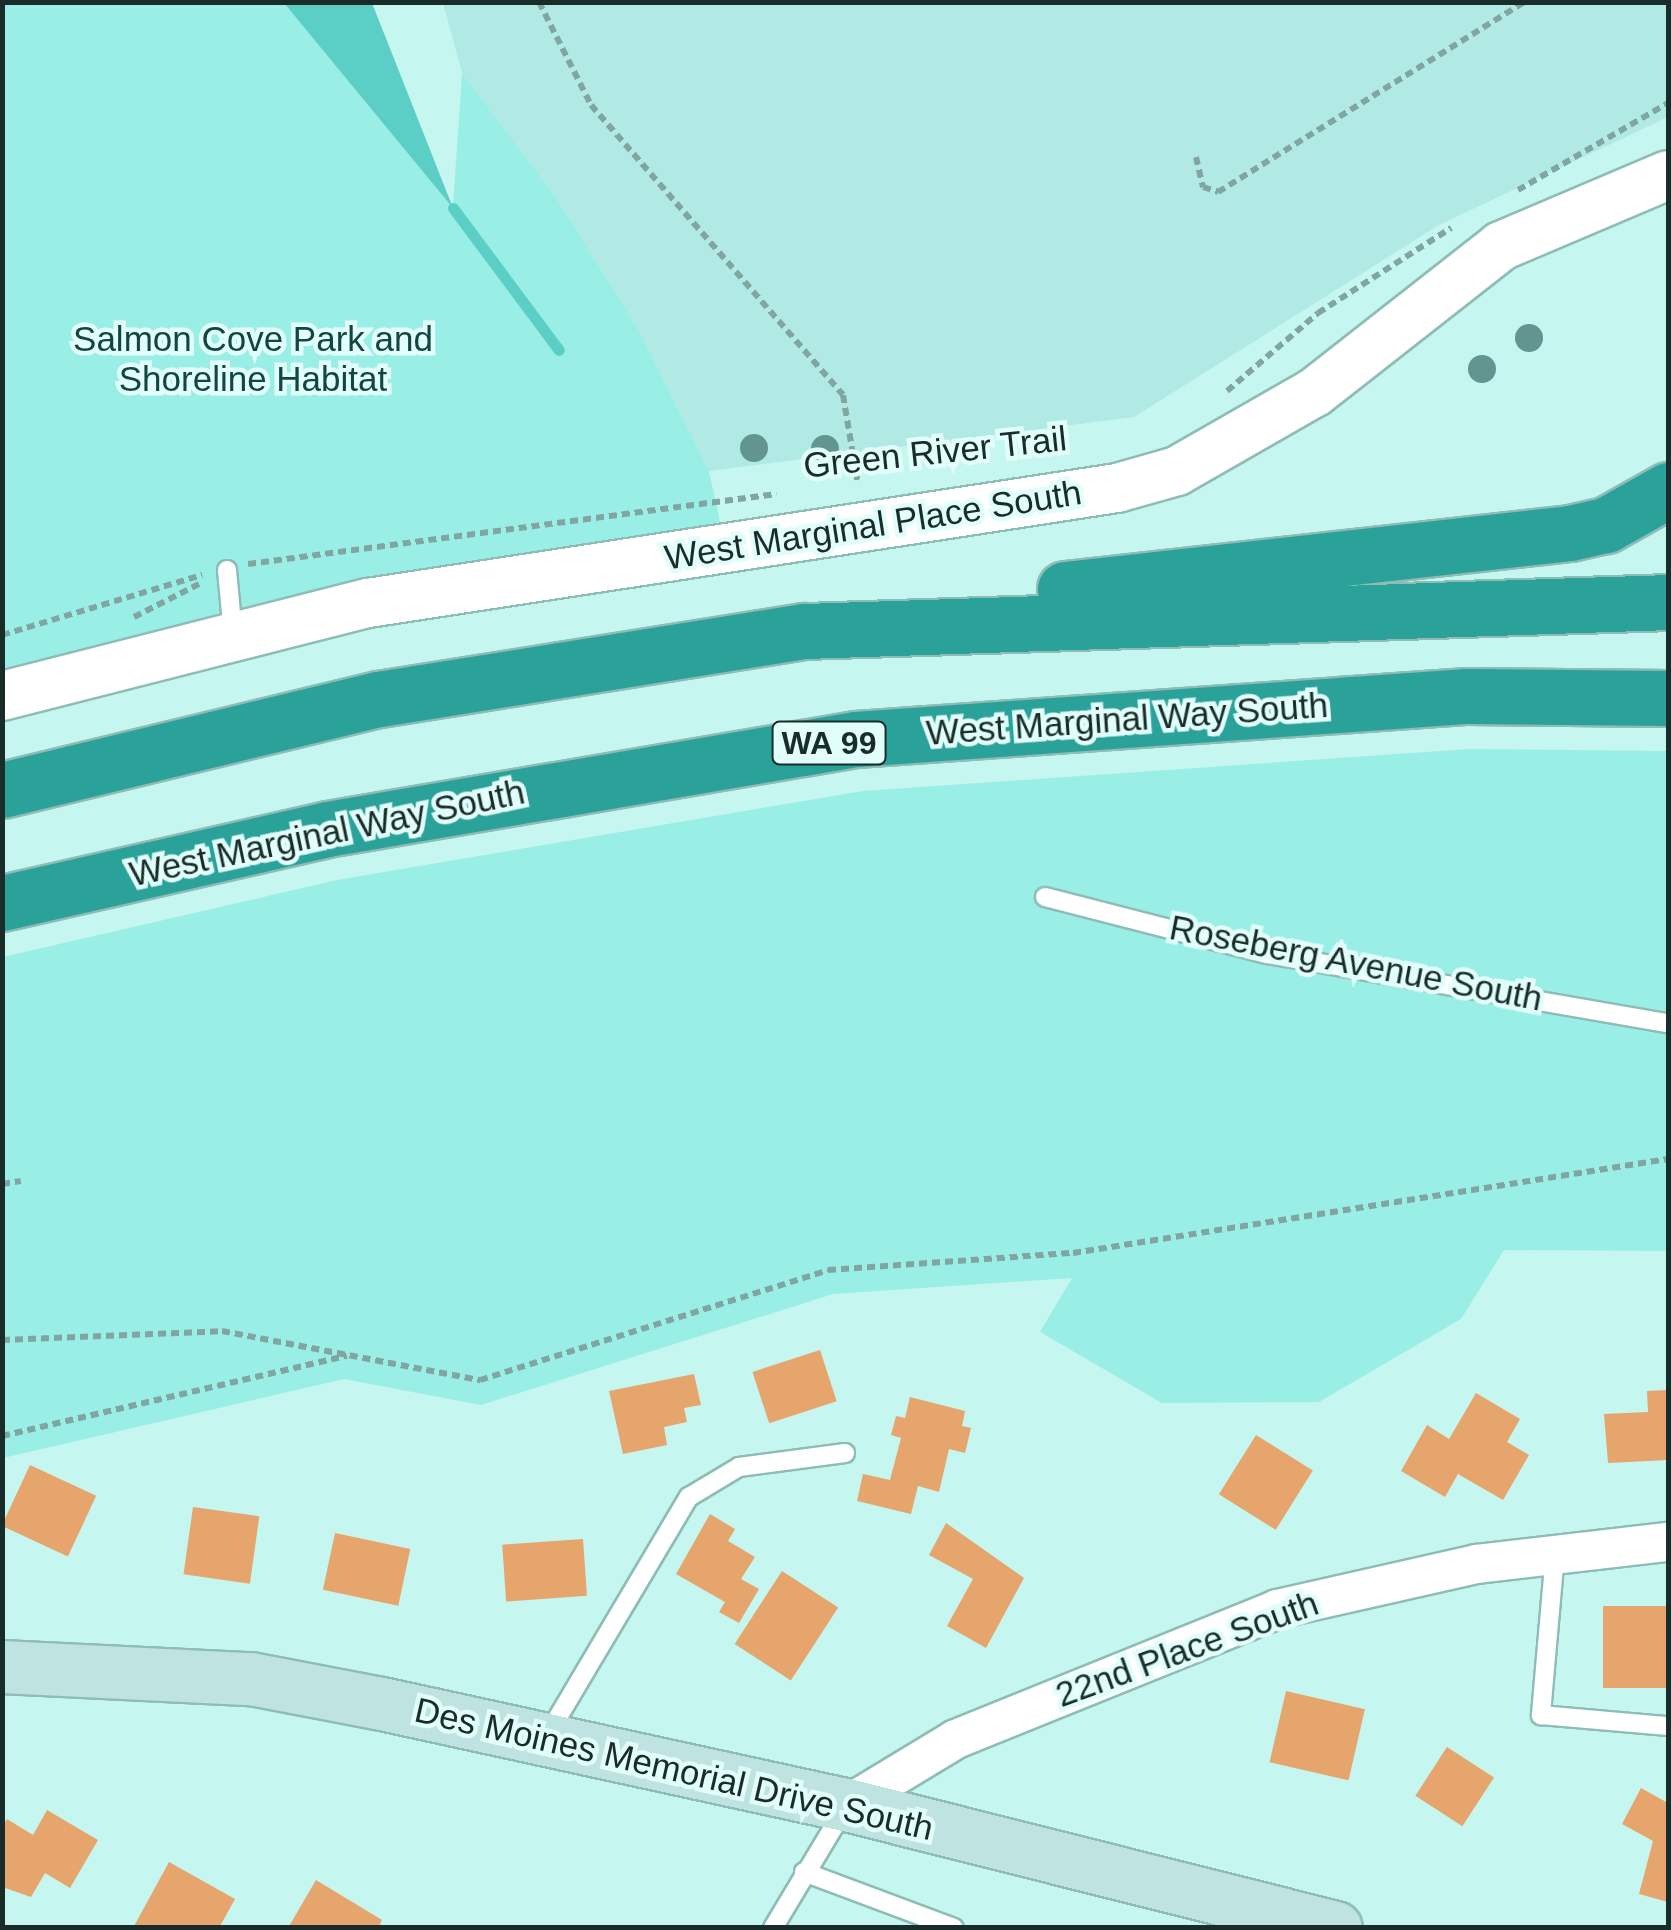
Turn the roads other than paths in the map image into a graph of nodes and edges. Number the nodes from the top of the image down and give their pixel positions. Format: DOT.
graph roads {
  1 [pos="1668,176"];
  2 [pos="1668,490"];
  3 [pos="227,570"];
  4 [pos="1668,602"];
  5 [pos="805,631"];
  6 [pos="233,635"];
  7 [pos="2,696"];
  8 [pos="1668,698"];
  9 [pos="2,790"];
  10 [pos="1045,898"];
  11 [pos="2,904"];
  12 [pos="1668,1023"];
  13 [pos="845,1453"];
  14 [pos="1668,1542"];
  15 [pos="1555,1554"];
  16 [pos="2,1667"];
  17 [pos="1668,1726"];
  18 [pos="545,1739"];
  19 [pos="846,1805"];
  20 [pos="804,1872"];
  21 [pos="773,1928"];
  22 [pos="954,1928"];
  23 [pos="1336,1928"];
  1 -- 6 [label="street, West Marginal Place South"];
  2 -- 5 [label="highway"];
  3 -- 6 [label="lane"];
  4 -- 5 [label="highway"];
  5 -- 9 [label="highway"];
  6 -- 7 [label="street, West Marginal Place South"];
  8 -- 11 [label="highway, West Marginal Way South / WA 99"];
  10 -- 12 [label="lane, Roseberg Avenue South"];
  13 -- 18 [label="lane"];
  14 -- 15 [label="street, 22nd Place South"];
  15 -- 17 [label="lane"];
  15 -- 19 [label="street, 22nd Place South"];
  16 -- 18 [label="main road, Des Moines Memorial Drive South"];
  18 -- 19 [label="main road, Des Moines Memorial Drive South"];
  19 -- 20 [label="lane"];
  19 -- 23 [label="main road, Des Moines Memorial Drive South"];
  20 -- 21 [label="lane"];
  20 -- 22 [label="lane"];
}
